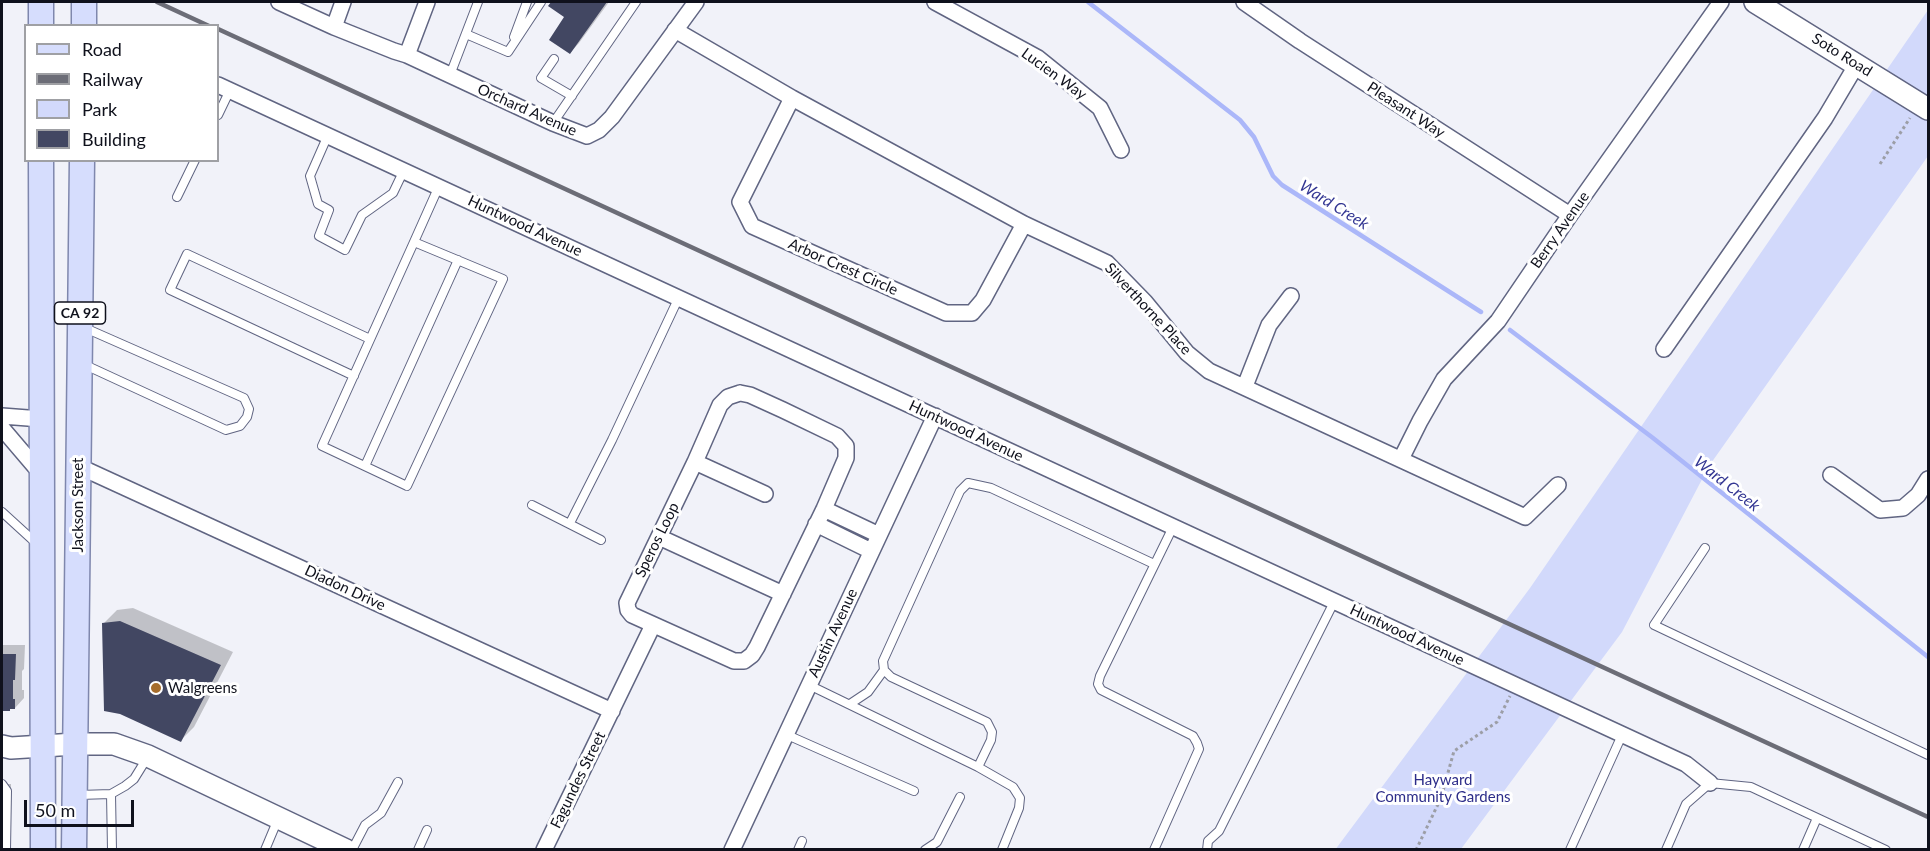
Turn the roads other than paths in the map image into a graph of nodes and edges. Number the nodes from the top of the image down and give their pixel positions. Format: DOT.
graph roads {
  1 [pos="41,2"];
  2 [pos="84,2"];
  3 [pos="279,2"];
  4 [pos="343,2"];
  5 [pos="427,2"];
  6 [pos="478,2"];
  7 [pos="527,2"];
  8 [pos="541,2"];
  9 [pos="636,2"];
  10 [pos="696,2"];
  11 [pos="935,2"];
  12 [pos="1244,2"];
  13 [pos="1721,2"];
  14 [pos="1755,2"];
  15 [pos="41,24"];
  16 [pos="84,24"];
  17 [pos="334,27"];
  18 [pos="675,30"];
  19 [pos="466,34"];
  20 [pos="508,52"];
  21 [pos="407,55"];
  22 [pos="554,58"];
  23 [pos="1857,64"];
  24 [pos="450,75"];
  25 [pos="224,87"];
  26 [pos="572,96"];
  27 [pos="792,98"];
  28 [pos="1923,105"];
  29 [pos="219,110"];
  30 [pos="553,123"];
  31 [pos="328,135"];
  32 [pos="1121,150"];
  33 [pos="41,162"];
  34 [pos="82,162"];
  35 [pos="194,162"];
  36 [pos="404,170"];
  37 [pos="439,186"];
  38 [pos="177,197"];
  39 [pos="1569,215"];
  40 [pos="1024,224"];
  41 [pos="414,242"];
  42 [pos="458,260"];
  43 [pos="1291,296"];
  44 [pos="679,297"];
  45 [pos="80,326"];
  46 [pos="370,339"];
  47 [pos="1664,349"];
  48 [pos="79,362"];
  49 [pos="354,376"];
  50 [pos="1245,386"];
  51 [pos="935,416"];
  52 [pos="2,417"];
  53 [pos="41,418"];
  54 [pos="2,428"];
  55 [pos="1401,459"];
  56 [pos="696,462"];
  57 [pos="78,466"];
  58 [pos="365,466"];
  59 [pos="42,475"];
  60 [pos="1832,475"];
  61 [pos="1929,479"];
  62 [pos="1558,485"];
  63 [pos="765,495"];
  64 [pos="532,505"];
  65 [pos="824,509"];
  66 [pos="2,512"];
  67 [pos="570,523"];
  68 [pos="816,524"];
  69 [pos="1173,526"];
  70 [pos="879,535"];
  71 [pos="659,537"];
  72 [pos="601,540"];
  73 [pos="42,548"];
  74 [pos="1705,548"];
  75 [pos="872,551"];
  76 [pos="1154,564"];
  77 [pos="783,594"];
  78 [pos="1334,602"];
  79 [pos="653,625"];
  80 [pos="884,670"];
  81 [pos="809,685"];
  82 [pos="850,704"];
  83 [pos="612,711"];
  84 [pos="785,734"];
  85 [pos="1622,735"];
  86 [pos="75,744"];
  87 [pos="43,745"];
  88 [pos="2,746"];
  89 [pos="1929,755"];
  90 [pos="148,756"];
  91 [pos="978,767"];
  92 [pos="398,782"];
  93 [pos="1710,783"];
  94 [pos="2,784"];
  95 [pos="914,792"];
  96 [pos="111,794"];
  97 [pos="74,795"];
  98 [pos="960,797"];
  99 [pos="278,817"];
  100 [pos="1817,818"];
  101 [pos="427,830"];
  102 [pos="802,841"];
  103 [pos="6,849"];
  104 [pos="42,849"];
  105 [pos="74,849"];
  106 [pos="112,849"];
  107 [pos="265,849"];
  108 [pos="346,849"];
  109 [pos="352,849"];
  110 [pos="418,849"];
  111 [pos="544,849"];
  112 [pos="732,849"];
  113 [pos="798,849"];
  114 [pos="925,849"];
  115 [pos="1002,849"];
  116 [pos="1154,849"];
  117 [pos="1207,849"];
  118 [pos="1570,849"];
  119 [pos="1666,849"];
  120 [pos="1803,849"];
  121 [pos="1886,849"];
  1 -- 15 [label="main road"];
  2 -- 16 [label="main road"];
  3 -- 17 [label="street, Orchard Avenue"];
  4 -- 17 [label="street"];
  5 -- 21 [label="street"];
  6 -- 19 [label="lane"];
  7 -- 20 [label="lane"];
  8 -- 20 [label="lane"];
  9 -- 26 [label="lane"];
  10 -- 18 [label="street, Orchard Avenue"];
  11 -- 32 [label="street, Lucien Way"];
  12 -- 39 [label="street, Pleasant Way"];
  13 -- 39 [label="street, Berry Avenue"];
  14 -- 23 [label="street, Soto Road"];
  17 -- 21 [label="street, Orchard Avenue"];
  18 -- 27 [label="street, Silverthorne Place"];
  18 -- 30 [label="street, Orchard Avenue"];
  19 -- 20 [label="lane"];
  19 -- 24 [label="lane"];
  21 -- 24 [label="street, Orchard Avenue"];
  22 -- 26 [label="lane"];
  23 -- 28 [label="street, Soto Road"];
  23 -- 47 [label="street"];
  24 -- 30 [label="street, Orchard Avenue"];
  25 -- 29 [label="lane"];
  25 -- 31 [label="street, Huntwood Avenue"];
  26 -- 30 [label="lane"];
  27 -- 40 [label="street, Silverthorne Place"];
  27 -- 40 [label="street, Arbor Crest Circle"];
  31 -- 36 [label="street, Huntwood Avenue"];
  31 -- 36 [label="lane"];
  33 -- 53 [label="main road, CA 92"];
  34 -- 45 [label="main road, Jackson Street / CA 92"];
  35 -- 38 [label="lane"];
  36 -- 37 [label="street, Huntwood Avenue"];
  37 -- 41 [label="lane"];
  37 -- 44 [label="street, Huntwood Avenue"];
  39 -- 55 [label="street, Berry Avenue"];
  40 -- 50 [label="street, Silverthorne Place"];
  41 -- 42 [label="lane"];
  41 -- 46 [label="lane"];
  42 -- 58 [label="lane"];
  42 -- 58 [label="lane"];
  43 -- 50 [label="street"];
  44 -- 51 [label="street, Huntwood Avenue"];
  44 -- 67 [label="lane"];
  45 -- 48 [label="main road, Jackson Street / CA 92"];
  45 -- 48 [label="lane"];
  46 -- 49 [label="lane"];
  46 -- 49 [label="lane"];
  48 -- 57 [label="main road, Jackson Street / CA 92"];
  49 -- 58 [label="lane"];
  50 -- 55 [label="street, Silverthorne Place"];
  51 -- 69 [label="street, Huntwood Avenue"];
  51 -- 70 [label="street, Austin Avenue"];
  52 -- 53 [label="street"];
  53 -- 57 [label="main road"];
  53 -- 59 [label="main road, CA 92"];
  54 -- 59 [label="street"];
  55 -- 62 [label="street, Silverthorne Place"];
  56 -- 63 [label="street"];
  56 -- 65 [label="street, Speros Loop"];
  56 -- 71 [label="street, Speros Loop"];
  57 -- 83 [label="street, Diadon Drive"];
  57 -- 86 [label="main road, Jackson Street / CA 92"];
  59 -- 73 [label="main road, CA 92"];
  60 -- 61 [label="street"];
  64 -- 67 [label="lane"];
  65 -- 68 [label="street, Speros Loop"];
  65 -- 70 [label="street"];
  66 -- 73 [label="lane"];
  67 -- 72 [label="lane"];
  68 -- 75 [label="street"];
  68 -- 77 [label="street, Speros Loop"];
  69 -- 76 [label="lane"];
  69 -- 78 [label="street, Huntwood Avenue"];
  70 -- 75 [label="street, Austin Avenue"];
  71 -- 77 [label="street"];
  71 -- 79 [label="street, Speros Loop"];
  73 -- 87 [label="main road, CA 92"];
  74 -- 89 [label="lane"];
  75 -- 81 [label="street, Austin Avenue"];
  76 -- 80 [label="lane"];
  76 -- 116 [label="lane"];
  77 -- 79 [label="street, Speros Loop"];
  78 -- 85 [label="street, Huntwood Avenue"];
  78 -- 117 [label="lane"];
  79 -- 83 [label="street, Fagundes Street"];
  80 -- 82 [label="lane"];
  80 -- 91 [label="lane"];
  81 -- 82 [label="lane"];
  81 -- 84 [label="street, Austin Avenue"];
  82 -- 91 [label="lane"];
  83 -- 111 [label="street, Fagundes Street"];
  84 -- 95 [label="lane"];
  84 -- 112 [label="street, Austin Avenue"];
  85 -- 93 [label="street, Huntwood Avenue"];
  85 -- 118 [label="lane"];
  86 -- 87 [label="street"];
  86 -- 90 [label="street"];
  86 -- 97 [label="main road, Jackson Street / CA 92"];
  87 -- 88 [label="street"];
  87 -- 104 [label="main road, CA 92"];
  90 -- 96 [label="lane"];
  90 -- 99 [label="street"];
  91 -- 115 [label="lane"];
  92 -- 109 [label="lane"];
  93 -- 100 [label="lane"];
  93 -- 119 [label="lane"];
  94 -- 103 [label="lane"];
  96 -- 97 [label="lane"];
  96 -- 106 [label="lane"];
  97 -- 105 [label="main road, Jackson Street / CA 92"];
  98 -- 114 [label="lane"];
  99 -- 107 [label="lane"];
  99 -- 108 [label="street"];
  100 -- 120 [label="lane"];
  100 -- 121 [label="lane"];
  101 -- 110 [label="lane"];
  102 -- 113 [label="lane"];
}
